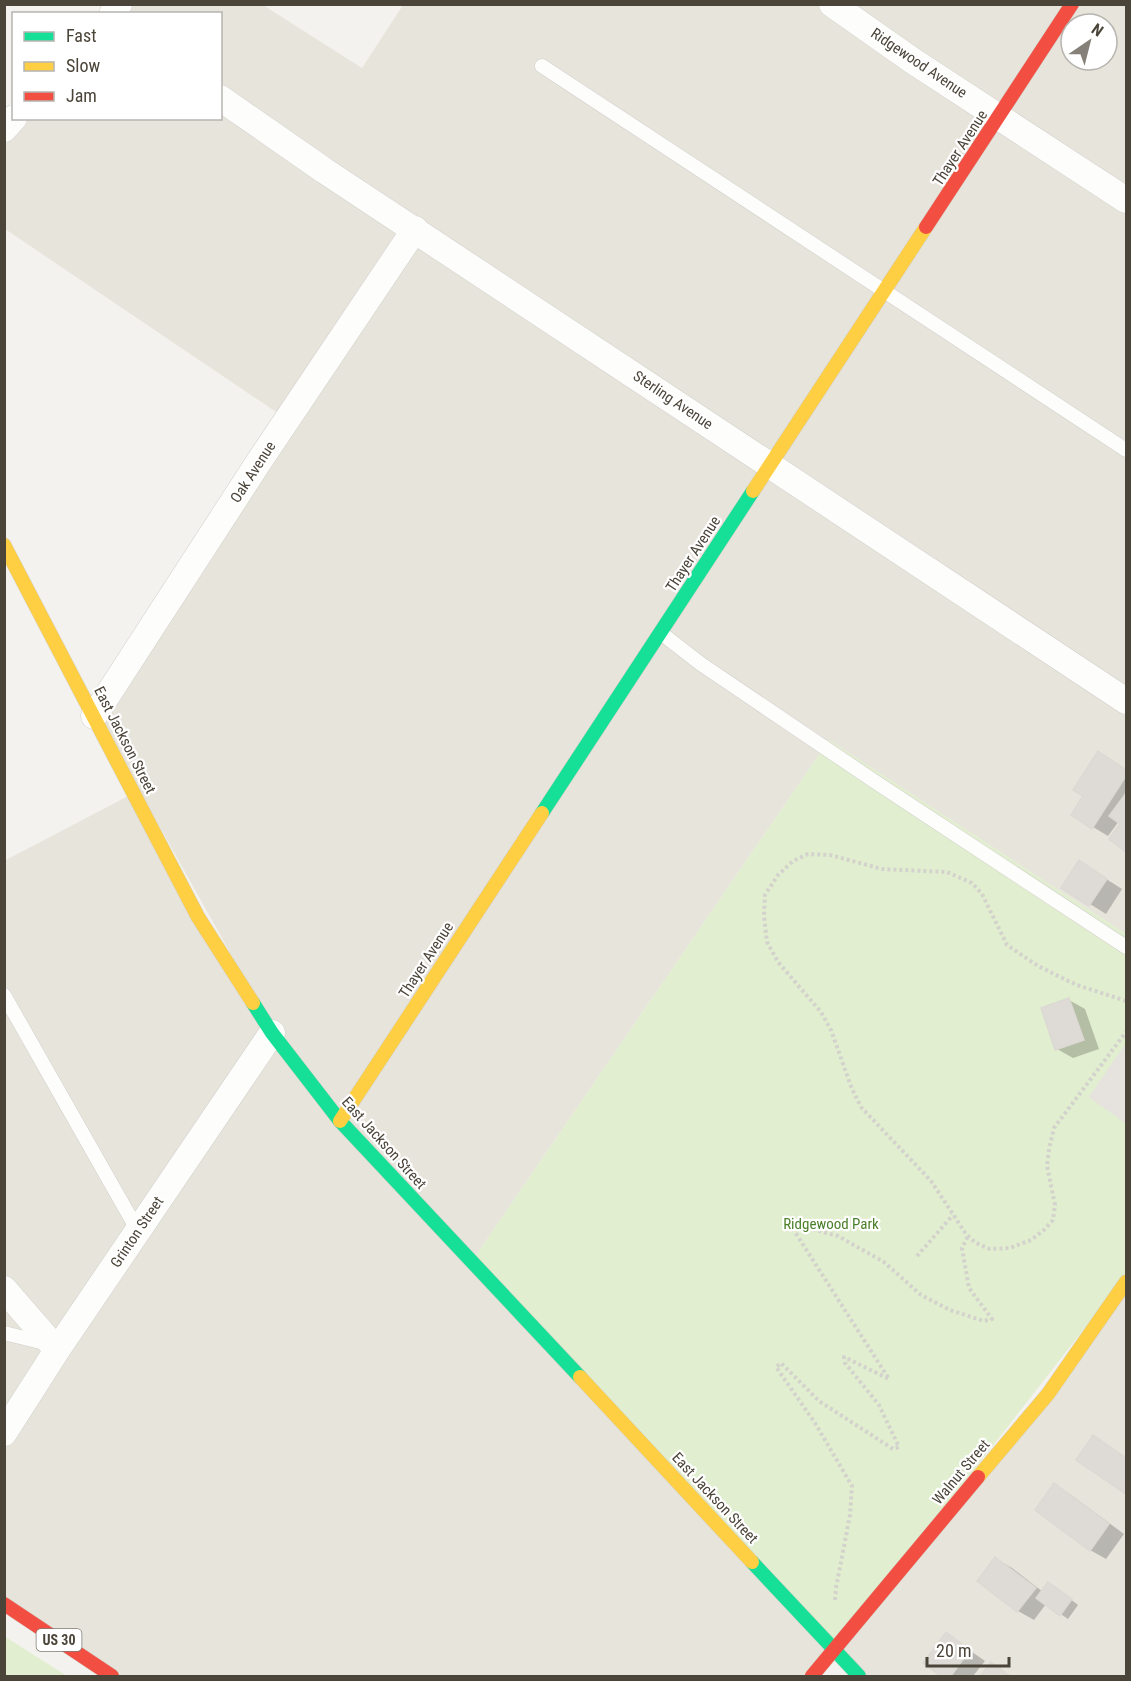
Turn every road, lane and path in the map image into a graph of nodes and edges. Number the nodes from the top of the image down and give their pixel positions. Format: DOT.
graph roads {
  1 [pos="832,4"];
  2 [pos="1072,4"];
  3 [pos="542,66"];
  4 [pos="222,99"];
  5 [pos="1000,117"];
  6 [pos="1126,200"];
  7 [pos="415,229"];
  8 [pos="885,292"];
  9 [pos="1126,450"];
  10 [pos="771,466"];
  11 [pos="4,544"];
  12 [pos="661,633"];
  13 [pos="1126,701"];
  14 [pos="94,716"];
  15 [pos="1126,947"];
  16 [pos="4,995"];
  17 [pos="1126,1001"];
  18 [pos="1126,1032"];
  19 [pos="272,1033"];
  20 [pos="340,1121"];
  21 [pos="953,1215"];
  22 [pos="138,1230"];
  23 [pos="968,1236"];
  24 [pos="917,1256"];
  25 [pos="1126,1282"];
  26 [pos="4,1289"];
  27 [pos="4,1333"];
  28 [pos="55,1348"];
  29 [pos="4,1433"];
  30 [pos="4,1604"];
  31 [pos="835,1608"];
  32 [pos="835,1650"];
  33 [pos="112,1677"];
  34 [pos="812,1677"];
  35 [pos="859,1677"];
  1 -- 5 [label="street, Ridgewood Avenue"];
  2 -- 5 [label="street, Thayer Avenue"];
  3 -- 8 [label="lane"];
  4 -- 7 [label="street, Sterling Avenue"];
  5 -- 6 [label="street, Ridgewood Avenue"];
  5 -- 8 [label="street, Thayer Avenue"];
  7 -- 10 [label="street, Sterling Avenue"];
  7 -- 14 [label="street, Oak Avenue"];
  8 -- 9 [label="lane"];
  8 -- 10 [label="street, Thayer Avenue"];
  10 -- 12 [label="street, Thayer Avenue"];
  10 -- 13 [label="street, Sterling Avenue"];
  11 -- 14 [label="street, East Jackson Street"];
  12 -- 15 [label="lane"];
  12 -- 20 [label="street, Thayer Avenue"];
  14 -- 19 [label="street, East Jackson Street"];
  16 -- 22 [label="lane"];
  17 -- 21 [label="path"];
  18 -- 23 [label="path"];
  19 -- 20 [label="street, East Jackson Street"];
  19 -- 22 [label="street, Grinton Street"];
  20 -- 32 [label="street, East Jackson Street"];
  21 -- 23 [label="path"];
  21 -- 24 [label="path"];
  22 -- 28 [label="street, Grinton Street"];
  23 -- 31 [label="path"];
  25 -- 32 [label="street, Walnut Street"];
  26 -- 28 [label="street"];
  27 -- 28 [label="lane"];
  28 -- 29 [label="street, Grinton Street"];
  30 -- 33 [label="street, US 30"];
  32 -- 34 [label="street, Walnut Street"];
  32 -- 35 [label="street, East Jackson Street"];
}
